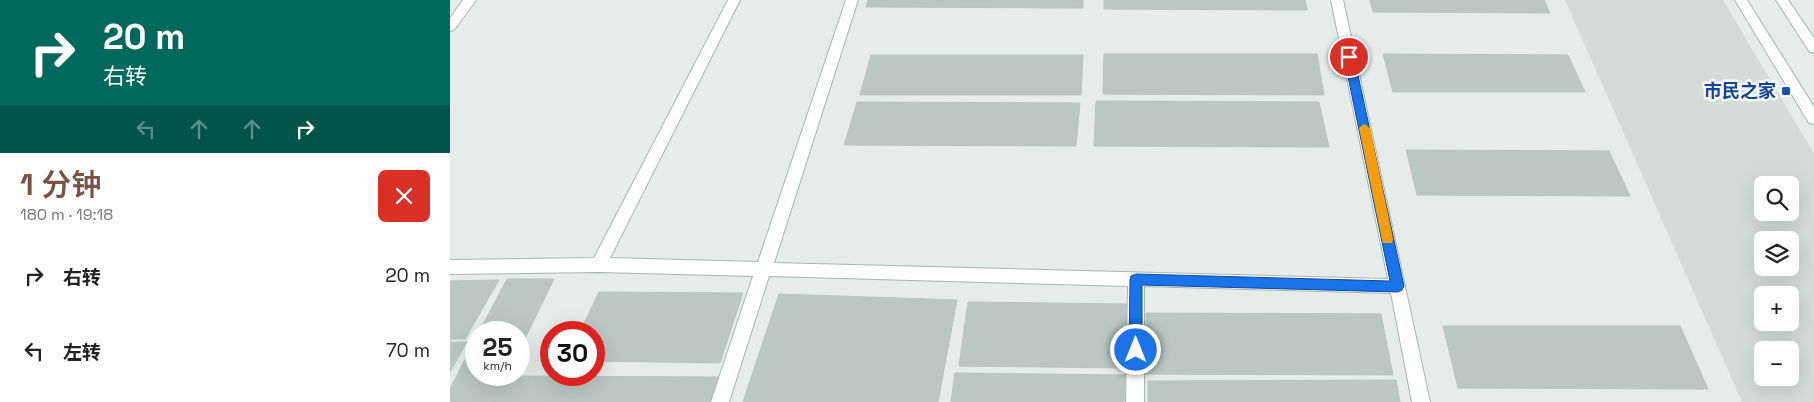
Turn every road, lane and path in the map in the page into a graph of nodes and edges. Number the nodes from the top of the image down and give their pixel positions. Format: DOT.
graph roads {
  1 [pos="470,0"];
  2 [pos="734,0"];
  3 [pos="852,0"];
  4 [pos="1337,0"];
  5 [pos="1742,0"];
  6 [pos="1782,0"];
  7 [pos="450,27"];
  8 [pos="1814,48"];
  9 [pos="1814,119"];
  10 [pos="599,265"];
  11 [pos="450,267"];
  12 [pos="763,270"];
  13 [pos="1136,280"];
  14 [pos="1398,286"];
  15 [pos="720,402"];
  16 [pos="1135,402"];
  17 [pos="1421,402"];
  1 -- 7 [label="street"];
  2 -- 10 [label="street"];
  3 -- 12 [label="street"];
  4 -- 14 [label="street"];
  5 -- 9 [label="street"];
  6 -- 8 [label="street"];
  10 -- 11 [label="street"];
  10 -- 12 [label="street"];
  12 -- 13 [label="street"];
  12 -- 15 [label="street"];
  13 -- 14 [label="street"];
  13 -- 16 [label="street"];
  14 -- 17 [label="street"];
}
